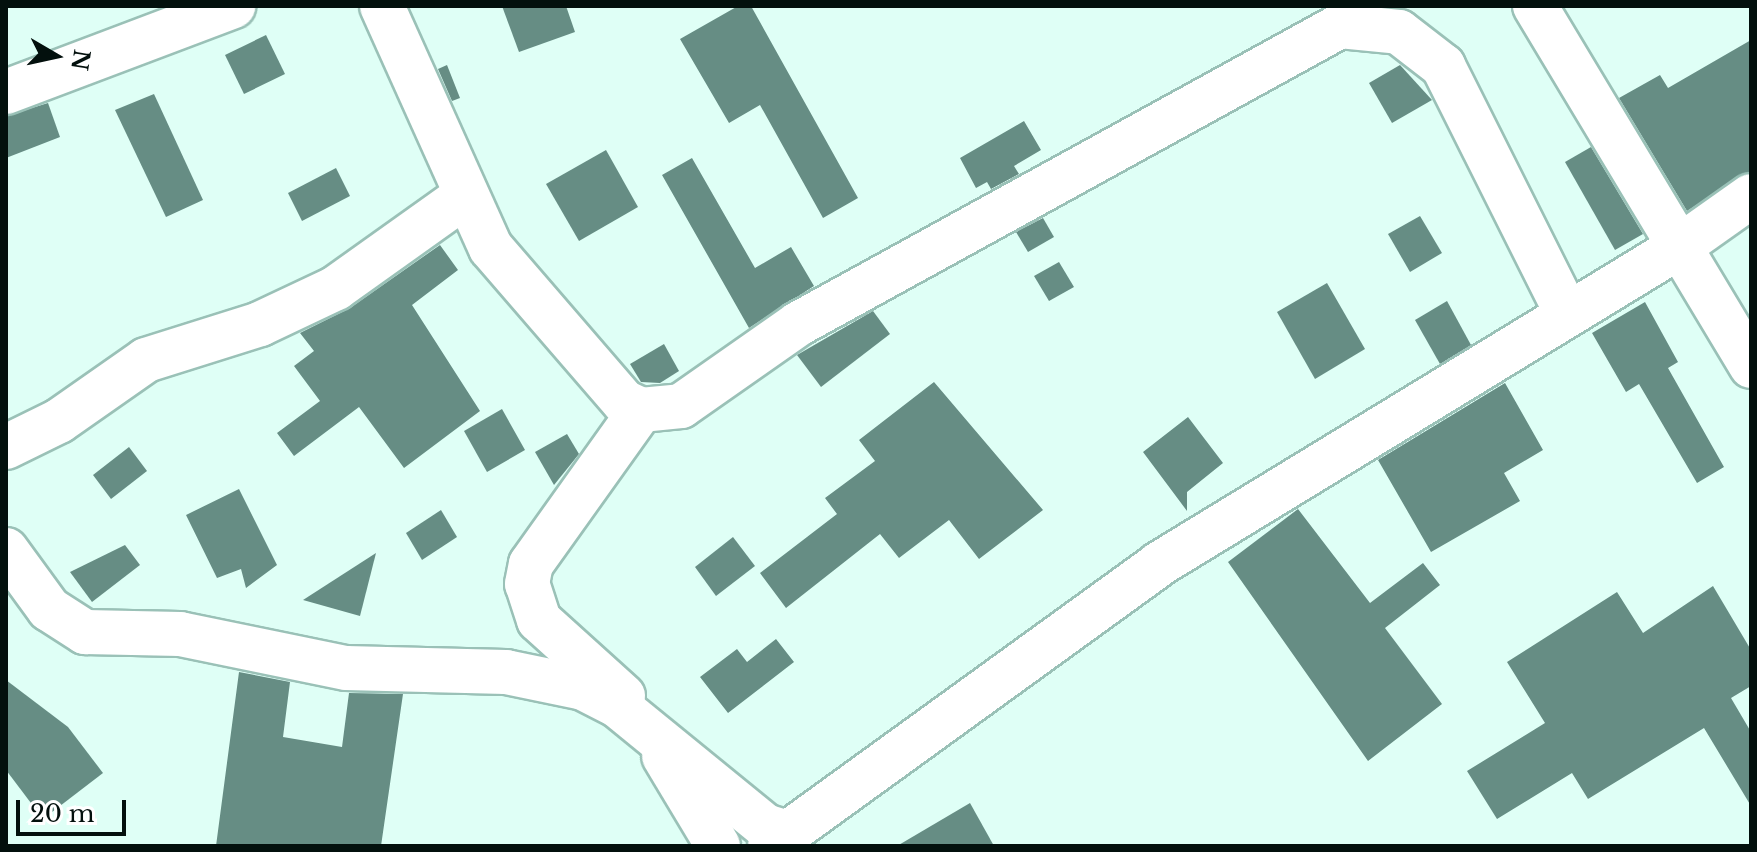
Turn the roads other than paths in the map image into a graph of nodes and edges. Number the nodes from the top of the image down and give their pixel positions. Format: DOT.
graph roads {
  1 [pos="233,6"];
  2 [pos="382,6"];
  3 [pos="1535,6"];
  4 [pos="6,92"];
  5 [pos="465,196"];
  6 [pos="1751,196"];
  7 [pos="1679,247"];
  8 [pos="1567,314"];
  9 [pos="1751,366"];
  10 [pos="641,410"];
  11 [pos="6,447"];
  12 [pos="6,550"];
  13 [pos="646,728"];
  14 [pos="779,839"];
  15 [pos="718,846"];
  1 -- 4 [label="street"];
  2 -- 5 [label="street"];
  3 -- 7 [label="street"];
  5 -- 10 [label="street"];
  5 -- 11 [label="street"];
  6 -- 7 [label="street"];
  7 -- 8 [label="street"];
  7 -- 9 [label="street"];
  8 -- 10 [label="street"];
  8 -- 14 [label="street"];
  10 -- 13 [label="street"];
  12 -- 13 [label="street"];
  13 -- 14 [label="street"];
  13 -- 15 [label="street"];
}
